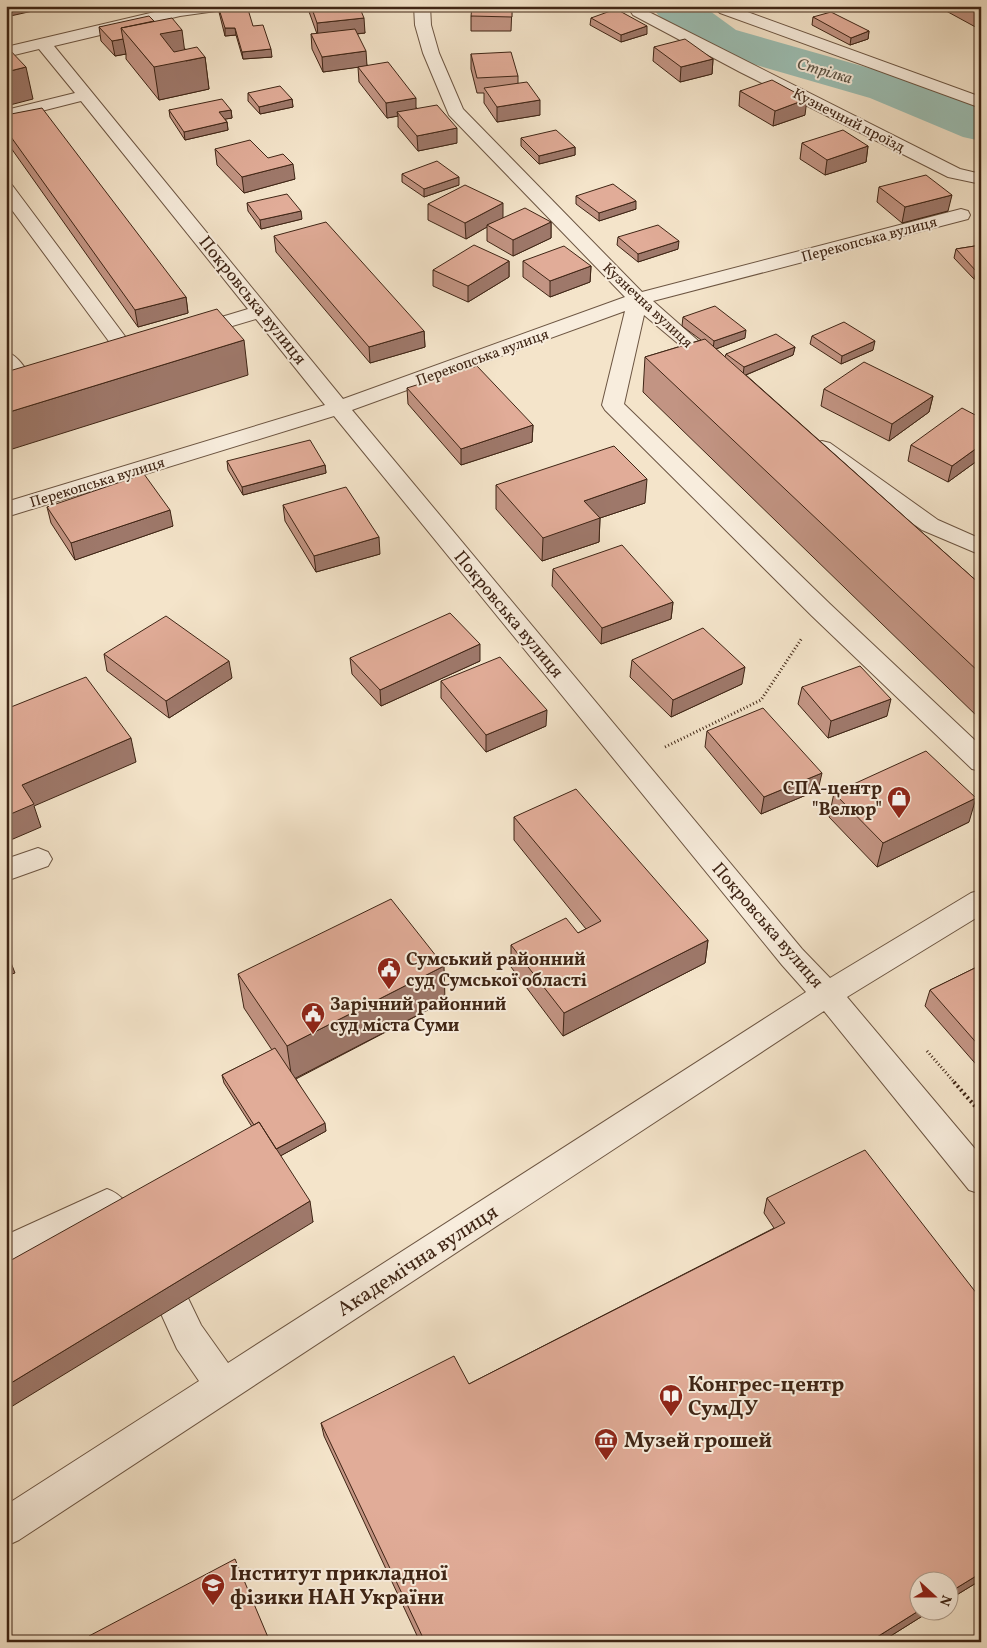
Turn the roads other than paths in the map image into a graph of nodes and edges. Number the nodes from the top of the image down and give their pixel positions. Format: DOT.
graph roads {
  1 [pos="216,6"];
  2 [pos="422,6"];
  3 [pos="720,6"];
  4 [pos="178,8"];
  5 [pos="640,12"];
  6 [pos="43,43"];
  7 [pos="6,52"];
  8 [pos="86,95"];
  9 [pos="981,103"];
  10 [pos="6,115"];
  11 [pos="981,179"];
  12 [pos="6,189"];
  13 [pos="962,215"];
  14 [pos="638,299"];
  15 [pos="262,311"];
  16 [pos="171,338"];
  17 [pos="126,351"];
  18 [pos="6,358"];
  19 [pos="732,380"];
  20 [pos="24,382"];
  21 [pos="339,408"];
  22 [pos="808,439"];
  23 [pos="6,510"];
  24 [pos="981,548"];
  25 [pos="981,762"];
  26 [pos="38,859"];
  27 [pos="6,870"];
  28 [pos="981,901"];
  29 [pos="828,993"];
  30 [pos="981,1180"];
  31 [pos="121,1224"];
  32 [pos="6,1252"];
  33 [pos="175,1308"];
  34 [pos="223,1386"];
  35 [pos="6,1527"];
  1 -- 4 [label="street"];
  2 -- 14 [label="street, Кузнечна вулиця"];
  3 -- 9 [label="street"];
  4 -- 6 [label="street"];
  5 -- 11 [label="street, Кузнечний проїзд"];
  6 -- 7 [label="street"];
  6 -- 8 [label="street, Покровська вулиця"];
  8 -- 10 [label="street"];
  8 -- 15 [label="street, Покровська вулиця"];
  12 -- 17 [label="street"];
  13 -- 14 [label="street, Перекопська вулиця"];
  14 -- 19 [label="street, Кузнечна вулиця"];
  14 -- 21 [label="street, Перекопська вулиця"];
  14 -- 25 [label="street"];
  15 -- 16 [label="street"];
  15 -- 21 [label="street, Покровська вулиця"];
  18 -- 20 [label="street"];
  21 -- 23 [label="street, Перекопська вулиця"];
  21 -- 29 [label="street, Покровська вулиця"];
  22 -- 24 [label="street"];
  26 -- 27 [label="street"];
  28 -- 29 [label="street, Академічна вулиця"];
  29 -- 30 [label="street, Покровська вулиця"];
  29 -- 34 [label="street, Академічна вулиця"];
  31 -- 32 [label="street"];
  33 -- 34 [label="street"];
  34 -- 35 [label="street, Академічна вулиця"];
}
